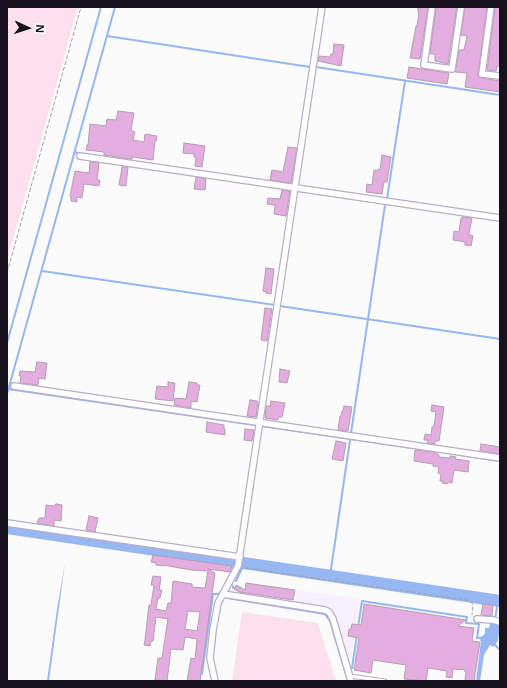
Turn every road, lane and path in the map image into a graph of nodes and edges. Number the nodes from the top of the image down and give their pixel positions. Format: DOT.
graph roads {
  1 [pos="81,7"];
  2 [pos="322,7"];
  3 [pos="432,7"];
  4 [pos="461,7"];
  5 [pos="491,7"];
  6 [pos="500,76"];
  7 [pos="80,156"];
  8 [pos="296,188"];
  9 [pos="500,218"];
  10 [pos="7,273"];
  11 [pos="14,386"];
  12 [pos="260,425"];
  13 [pos="500,458"];
  14 [pos="7,523"];
  15 [pos="239,561"];
  16 [pos="245,568"];
  17 [pos="223,594"];
  18 [pos="477,619"];
  19 [pos="496,621"];
  20 [pos="351,678"];
  21 [pos="215,681"];
  22 [pos="386,681"];
  1 -- 10 [label="path"];
  2 -- 8 [label="street"];
  3 -- 4 [label="street"];
  5 -- 6 [label="street"];
  7 -- 8 [label="street"];
  8 -- 9 [label="street"];
  8 -- 12 [label="street"];
  11 -- 12 [label="street"];
  12 -- 13 [label="street"];
  12 -- 15 [label="street"];
  14 -- 15 [label="street"];
  15 -- 17 [label="street"];
  16 -- 18 [label="path"];
  17 -- 20 [label="street"];
  17 -- 21 [label="street"];
  18 -- 19 [label="street"];
  20 -- 22 [label="lane"];
}
